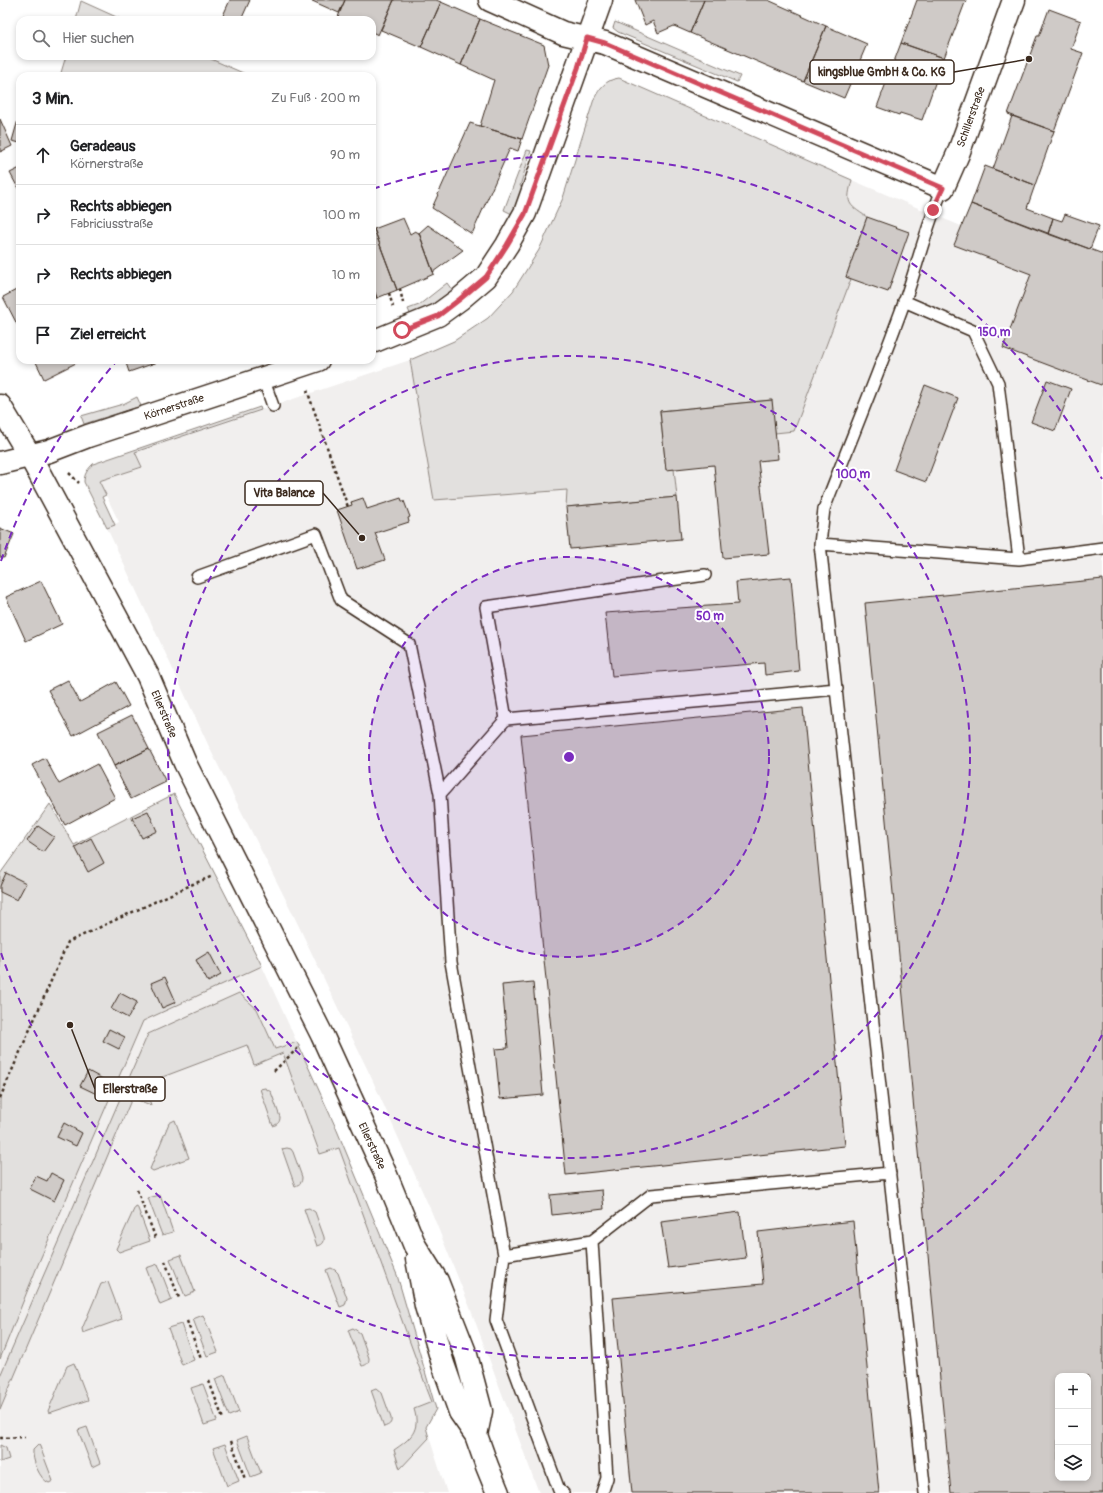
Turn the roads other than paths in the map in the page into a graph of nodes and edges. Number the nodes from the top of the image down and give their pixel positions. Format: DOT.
graph roads {
  1 [pos="490,0"];
  2 [pos="601,0"];
  3 [pos="1010,1"];
  4 [pos="587,38"];
  5 [pos="943,188"];
  6 [pos="904,301"];
  7 [pos="376,340"];
  8 [pos="306,364"];
  9 [pos="263,378"];
  10 [pos="0,406"];
  11 [pos="273,406"];
  12 [pos="30,456"];
  13 [pos="0,463"];
  14 [pos="820,544"];
  15 [pos="1103,548"];
  16 [pos="1019,559"];
  17 [pos="705,576"];
  18 [pos="197,577"];
  19 [pos="837,689"];
  20 [pos="506,719"];
  21 [pos="440,794"];
  22 [pos="890,1173"];
  23 [pos="592,1241"];
  24 [pos="504,1255"];
  25 [pos="498,1493"];
  26 [pos="563,1493"];
  27 [pos="602,1493"];
  28 [pos="925,1493"];
  1 -- 4 [label="street"];
  2 -- 4 [label="street"];
  3 -- 5 [label="street, Schillerstraße"];
  4 -- 5 [label="street"];
  4 -- 7 [label="street"];
  5 -- 6 [label="lane"];
  6 -- 14 [label="lane"];
  6 -- 16 [label="lane"];
  8 -- 9 [label="street, Körnerstraße"];
  9 -- 11 [label="lane"];
  9 -- 12 [label="street, Körnerstraße"];
  10 -- 12 [label="street, Ellerstraße"];
  12 -- 13 [label="street, Körnerstraße"];
  12 -- 25 [label="street, Ellerstraße"];
  14 -- 16 [label="lane"];
  14 -- 19 [label="lane"];
  15 -- 16 [label="lane"];
  17 -- 20 [label="lane"];
  18 -- 21 [label="lane"];
  19 -- 20 [label="lane"];
  19 -- 22 [label="lane"];
  20 -- 21 [label="lane"];
  21 -- 24 [label="lane"];
  22 -- 23 [label="lane"];
  22 -- 28 [label="lane"];
  23 -- 24 [label="lane"];
  23 -- 27 [label="lane"];
  24 -- 26 [label="lane"];
}
